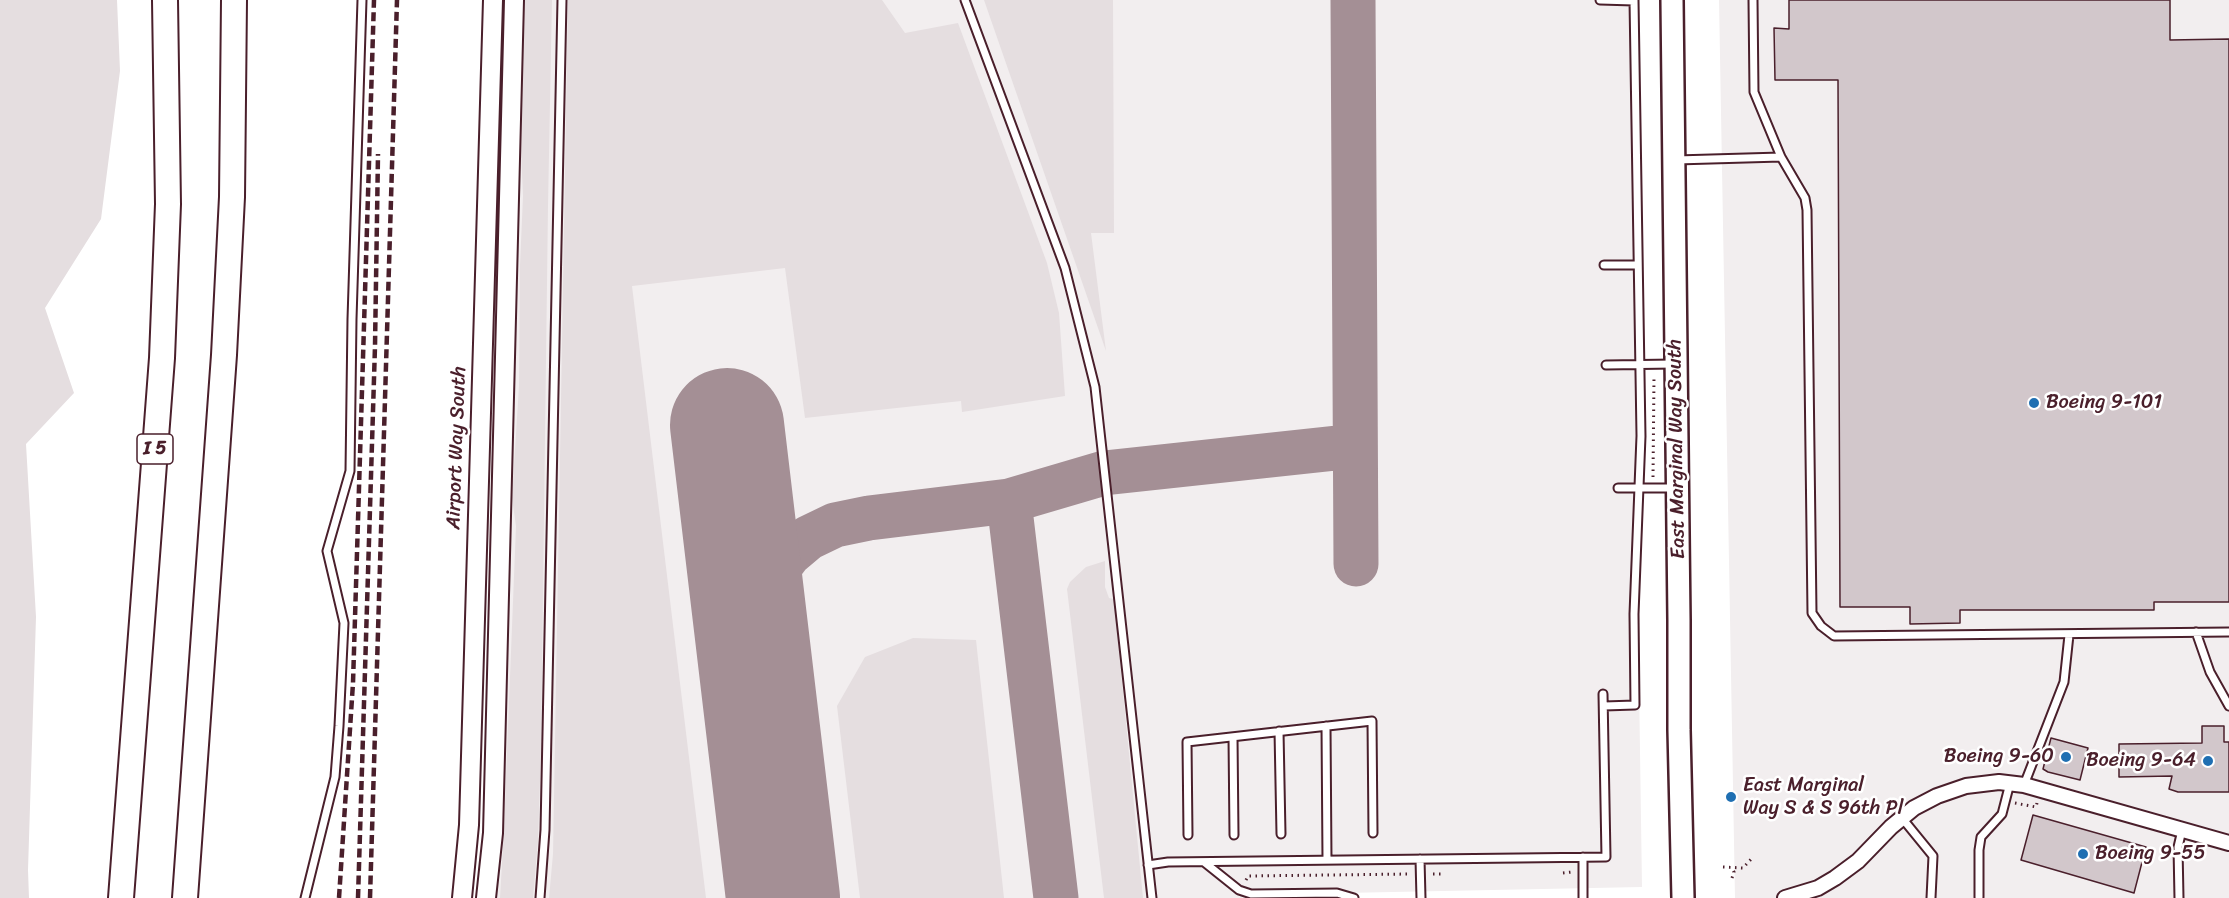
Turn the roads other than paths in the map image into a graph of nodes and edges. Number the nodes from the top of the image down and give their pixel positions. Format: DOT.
graph roads {
  1 [pos="165,0"];
  2 [pos="234,0"];
  3 [pos="362,0"];
  4 [pos="493,0"];
  5 [pos="514,0"];
  6 [pos="562,0"];
  7 [pos="965,0"];
  8 [pos="1600,0"];
  9 [pos="1634,0"];
  10 [pos="1672,0"];
  11 [pos="1753,0"];
  12 [pos="1781,157"];
  13 [pos="1674,160"];
  14 [pos="1604,265"];
  15 [pos="1638,265"];
  16 [pos="1640,364"];
  17 [pos="1676,364"];
  18 [pos="1606,365"];
  19 [pos="1618,488"];
  20 [pos="1639,488"];
  21 [pos="1678,488"];
  22 [pos="2196,632"];
  23 [pos="2229,632"];
  24 [pos="2069,635"];
  25 [pos="1604,694"];
  26 [pos="1604,706"];
  27 [pos="2229,706"];
  28 [pos="1326,726"];
  29 [pos="1279,731"];
  30 [pos="1233,737"];
  31 [pos="2017,784"];
  32 [pos="1902,818"];
  33 [pos="2182,830"];
  34 [pos="1373,833"];
  35 [pos="1281,834"];
  36 [pos="1188,835"];
  37 [pos="1234,835"];
  38 [pos="2229,843"];
  39 [pos="1583,857"];
  40 [pos="1420,859"];
  41 [pos="1327,861"];
  42 [pos="1204,862"];
  43 [pos="1148,864"];
  44 [pos="1979,897"];
  45 [pos="121,898"];
  46 [pos="185,898"];
  47 [pos="305,898"];
  48 [pos="462,898"];
  49 [pos="486,898"];
  50 [pos="540,898"];
  51 [pos="1152,898"];
  52 [pos="1354,898"];
  53 [pos="1421,898"];
  54 [pos="1583,898"];
  55 [pos="1683,898"];
  56 [pos="1785,898"];
  57 [pos="1931,898"];
  58 [pos="2179,898"];
  1 -- 45 [label="highway, I 5"];
  2 -- 46 [label="highway"];
  3 -- 47 [label="lane"];
  4 -- 48 [label="main road, Airport Way South"];
  5 -- 49 [label="main road"];
  6 -- 50 [label="lane"];
  7 -- 43 [label="lane"];
  8 -- 9 [label="lane"];
  9 -- 15 [label="lane"];
  10 -- 13 [label="main road, East Marginal Way South"];
  11 -- 12 [label="lane"];
  12 -- 13 [label="lane"];
  12 -- 24 [label="lane"];
  13 -- 17 [label="main road, East Marginal Way South"];
  14 -- 15 [label="lane"];
  15 -- 16 [label="lane"];
  16 -- 17 [label="lane"];
  16 -- 18 [label="lane"];
  16 -- 20 [label="lane"];
  17 -- 21 [label="main road, East Marginal Way South"];
  19 -- 20 [label="lane"];
  20 -- 21 [label="lane"];
  20 -- 26 [label="lane"];
  21 -- 55 [label="main road, East Marginal Way South"];
  22 -- 23 [label="lane"];
  22 -- 24 [label="lane"];
  22 -- 27 [label="lane"];
  24 -- 31 [label="lane"];
  25 -- 26 [label="lane"];
  26 -- 39 [label="lane"];
  28 -- 29 [label="lane"];
  28 -- 34 [label="lane"];
  28 -- 41 [label="lane"];
  29 -- 30 [label="lane"];
  29 -- 35 [label="lane"];
  30 -- 36 [label="lane"];
  30 -- 37 [label="lane"];
  31 -- 32 [label="street"];
  31 -- 33 [label="street"];
  31 -- 44 [label="lane"];
  32 -- 56 [label="street"];
  32 -- 57 [label="lane"];
  33 -- 38 [label="street"];
  33 -- 58 [label="lane"];
  39 -- 40 [label="lane"];
  39 -- 54 [label="lane"];
  40 -- 41 [label="lane"];
  40 -- 53 [label="lane"];
  41 -- 42 [label="lane"];
  42 -- 43 [label="lane"];
  42 -- 52 [label="lane"];
  43 -- 51 [label="lane"];
}
